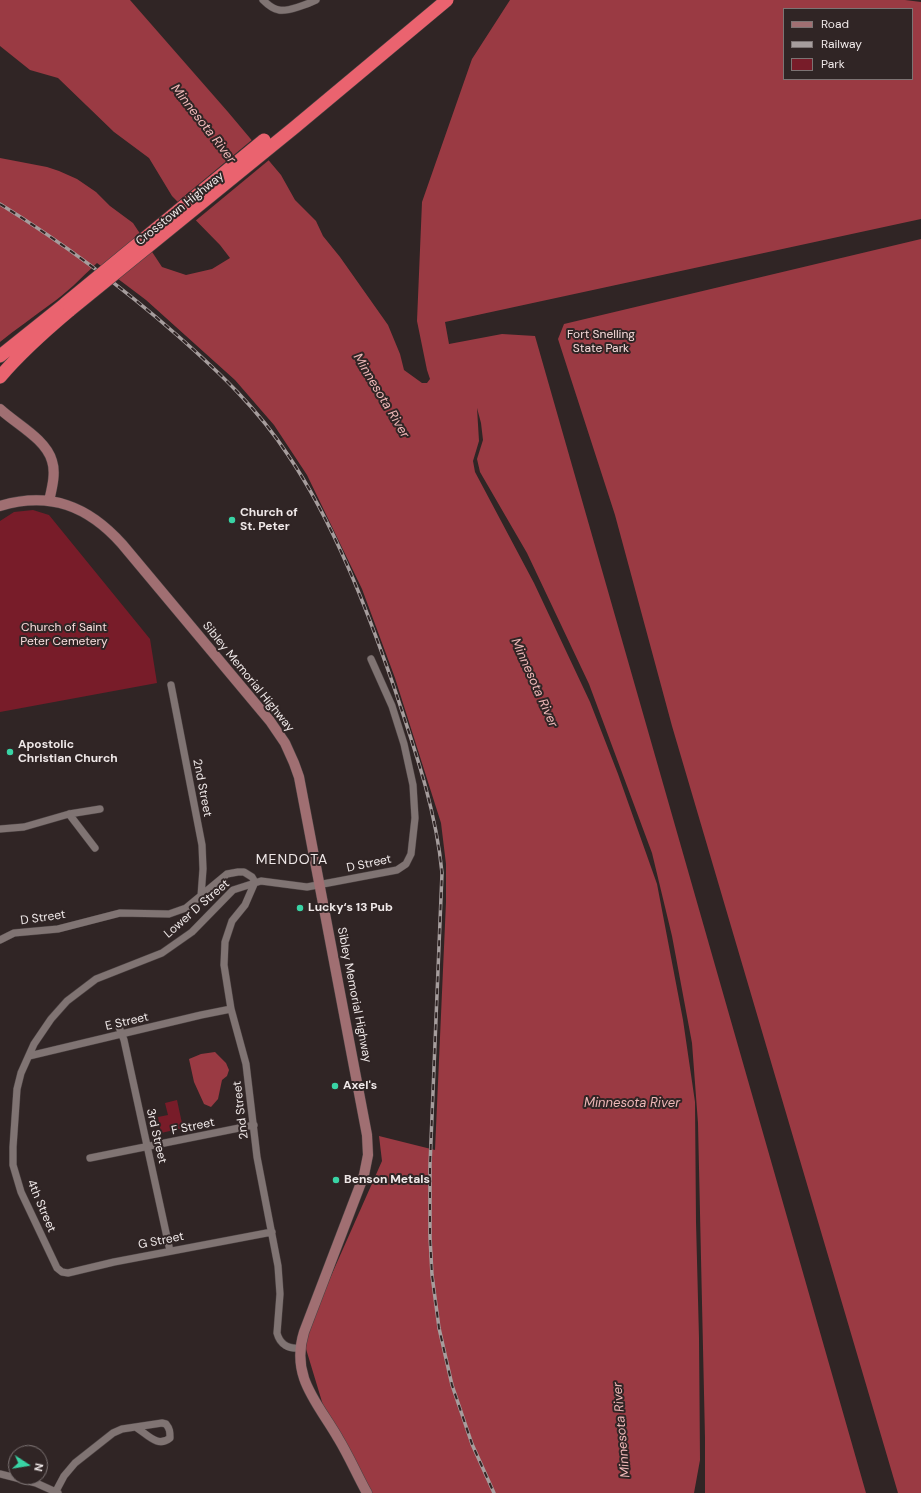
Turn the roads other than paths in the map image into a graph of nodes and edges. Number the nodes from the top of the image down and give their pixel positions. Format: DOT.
graph roads {
  1 [pos="263,0"];
  2 [pos="316,0"];
  3 [pos="434,0"];
  4 [pos="447,0"];
  5 [pos="67,307"];
  6 [pos="0,356"];
  7 [pos="0,377"];
  8 [pos="0,409"];
  9 [pos="50,501"];
  10 [pos="0,506"];
  11 [pos="371,660"];
  12 [pos="171,685"];
  13 [pos="100,808"];
  14 [pos="69,814"];
  15 [pos="0,829"];
  16 [pos="95,848"];
  17 [pos="255,882"];
  18 [pos="320,885"];
  19 [pos="201,896"];
  20 [pos="0,940"];
  21 [pos="231,1009"];
  22 [pos="119,1027"];
  23 [pos="121,1034"];
  24 [pos="29,1056"];
  25 [pos="254,1125"];
  26 [pos="147,1147"];
  27 [pos="90,1158"];
  28 [pos="272,1232"];
  29 [pos="170,1251"];
  30 [pos="57,1268"];
  31 [pos="300,1348"];
  32 [pos="137,1428"];
  33 [pos="0,1474"];
  34 [pos="56,1493"];
  35 [pos="367,1493"];
  1 -- 2 [label="street"];
  3 -- 5 [label="highway, Crosstown Highway, bridge"];
  4 -- 5 [label="highway, bridge"];
  5 -- 6 [label="highway, Crosstown Highway"];
  5 -- 7 [label="highway, Crosstown Highway"];
  8 -- 9 [label="main road"];
  9 -- 10 [label="main road, Sibley Memorial Highway"];
  9 -- 18 [label="main road, Sibley Memorial Highway"];
  11 -- 18 [label="street, D Street"];
  12 -- 19 [label="street, 2nd Street"];
  13 -- 14 [label="street"];
  14 -- 15 [label="street"];
  14 -- 16 [label="street"];
  17 -- 18 [label="street, D Street"];
  17 -- 19 [label="street, D Street"];
  17 -- 21 [label="street, 2nd Street"];
  17 -- 24 [label="street, Lower D Street"];
  18 -- 31 [label="main road, Sibley Memorial Highway"];
  19 -- 20 [label="street, D Street"];
  21 -- 23 [label="street, E Street"];
  21 -- 25 [label="street, 2nd Street"];
  22 -- 23 [label="street, 3rd Street"];
  23 -- 24 [label="street, E Street"];
  23 -- 26 [label="street, 3rd Street"];
  24 -- 30 [label="street, 4th Street"];
  25 -- 26 [label="street, F Street"];
  25 -- 28 [label="street, 2nd Street"];
  26 -- 27 [label="street, F Street"];
  26 -- 29 [label="street, 3rd Street"];
  28 -- 29 [label="street, G Street"];
  28 -- 31 [label="street, 2nd Street"];
  29 -- 30 [label="street, G Street"];
  31 -- 35 [label="main road, Sibley Memorial Highway"];
  32 -- 34 [label="street"];
  33 -- 34 [label="street"];
}
